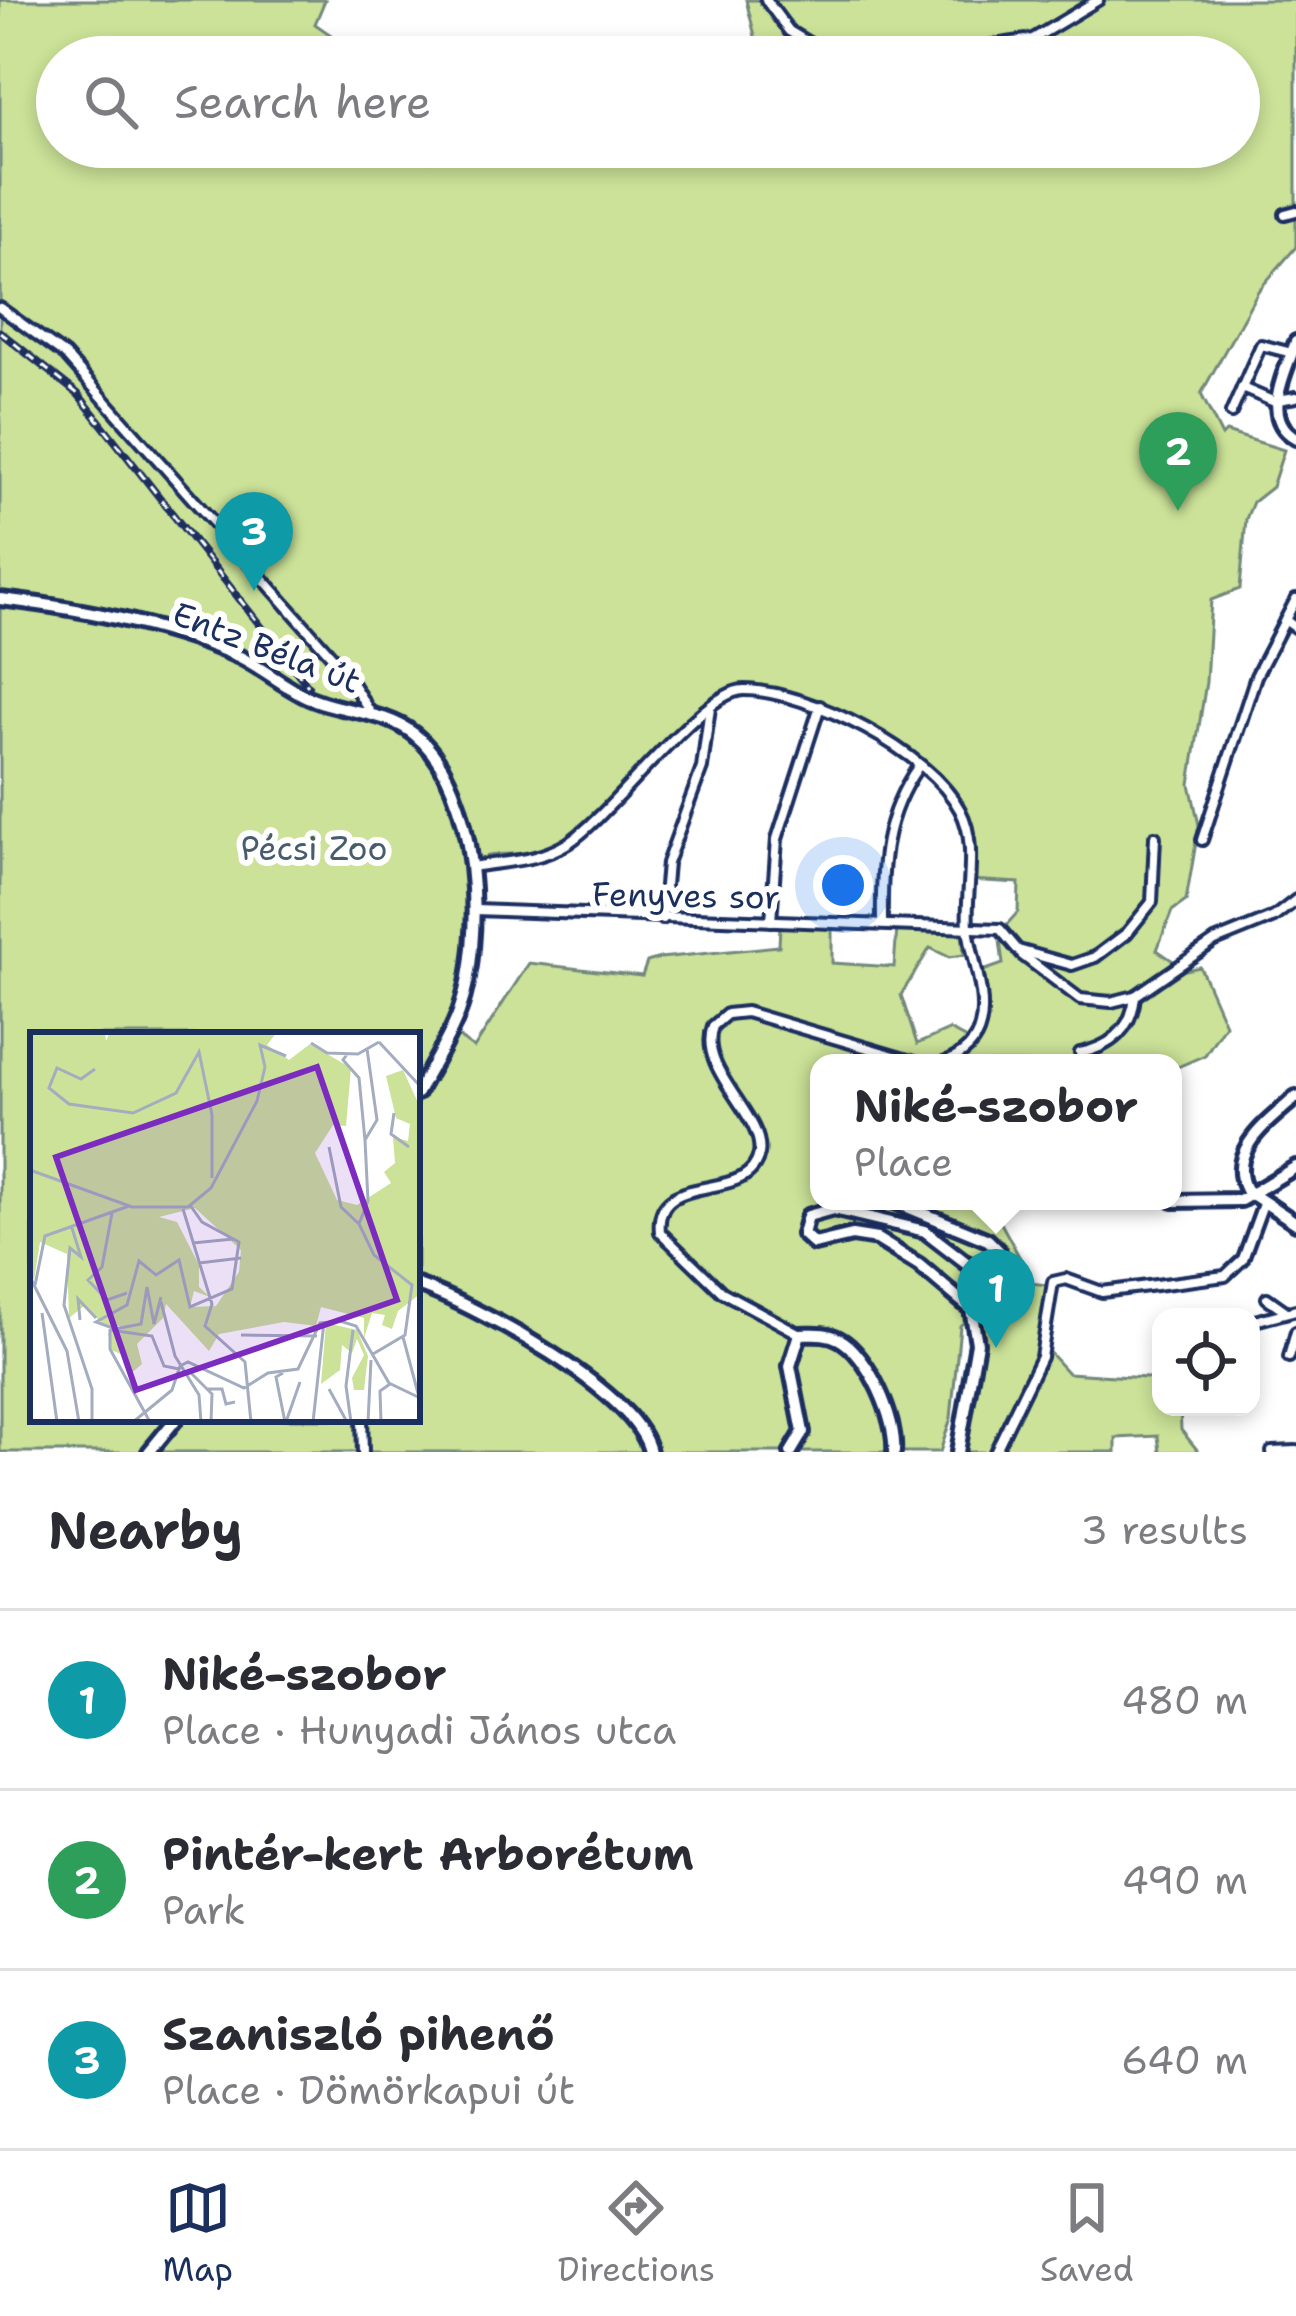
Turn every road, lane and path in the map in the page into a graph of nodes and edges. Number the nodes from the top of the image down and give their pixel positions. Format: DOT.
graph roads {
  1 [pos="766,0"];
  2 [pos="1098,0"];
  3 [pos="795,36"];
  4 [pos="1038,36"];
  5 [pos="1296,211"];
  6 [pos="1285,214"];
  7 [pos="0,308"];
  8 [pos="1294,348"];
  9 [pos="1242,388"];
  10 [pos="1296,397"];
  11 [pos="1278,402"];
  12 [pos="1231,413"];
  13 [pos="1296,438"];
  14 [pos="0,598"];
  15 [pos="1296,599"];
  16 [pos="1285,620"];
  17 [pos="1296,628"];
  18 [pos="710,706"];
  19 [pos="820,706"];
  20 [pos="373,716"];
  21 [pos="918,766"];
  22 [pos="1155,837"];
  23 [pos="1202,840"];
  24 [pos="470,867"];
  25 [pos="1296,900"];
  26 [pos="475,910"];
  27 [pos="662,919"];
  28 [pos="771,921"];
  29 [pos="883,921"];
  30 [pos="968,926"];
  31 [pos="1034,958"];
  32 [pos="1135,996"];
  33 [pos="888,1054"];
  34 [pos="957,1054"];
  35 [pos="1080,1054"];
  36 [pos="420,1087"];
  37 [pos="1296,1097"];
  38 [pos="1296,1166"];
  39 [pos="1257,1200"];
  40 [pos="1182,1201"];
  41 [pos="819,1210"];
  42 [pos="819,1210"];
  43 [pos="915,1210"];
  44 [pos="1296,1223"];
  45 [pos="420,1286"];
  46 [pos="1267,1298"];
  47 [pos="1284,1310"];
  48 [pos="1296,1310"];
  49 [pos="1260,1319"];
  50 [pos="1296,1332"];
  51 [pos="800,1334"];
  52 [pos="1288,1357"];
  53 [pos="174,1422"];
  54 [pos="1296,1451"];
  55 [pos="149,1452"];
  56 [pos="650,1452"];
  57 [pos="790,1452"];
  58 [pos="894,1452"];
  59 [pos="958,1452"];
  60 [pos="995,1452"];
  61 [pos="1272,1452"];
  1 -- 3 [label="street"];
  2 -- 4 [label="street"];
  5 -- 6 [label="street"];
  7 -- 20 [label="street"];
  8 -- 9 [label="street"];
  8 -- 11 [label="street"];
  9 -- 11 [label="street"];
  9 -- 12 [label="street"];
  10 -- 11 [label="street"];
  11 -- 13 [label="street"];
  14 -- 20 [label="street, Entz Béla út"];
  15 -- 16 [label="street"];
  16 -- 17 [label="street"];
  16 -- 23 [label="street"];
  18 -- 19 [label="street"];
  18 -- 24 [label="street"];
  18 -- 27 [label="street"];
  19 -- 21 [label="street"];
  19 -- 28 [label="street"];
  20 -- 24 [label="street, Entz Béla út"];
  21 -- 29 [label="street"];
  21 -- 30 [label="street"];
  22 -- 31 [label="street"];
  24 -- 26 [label="street, Entz Béla út"];
  25 -- 32 [label="street"];
  26 -- 27 [label="street, Fenyves sor"];
  26 -- 36 [label="street, Entz Béla út"];
  27 -- 28 [label="street, Fenyves sor"];
  28 -- 29 [label="street, Fenyves sor"];
  29 -- 30 [label="street, Fenyves sor"];
  30 -- 31 [label="street"];
  30 -- 34 [label="street"];
  31 -- 32 [label="street"];
  32 -- 35 [label="street"];
  33 -- 51 [label="street"];
  37 -- 39 [label="street"];
  38 -- 39 [label="street"];
  39 -- 40 [label="street"];
  39 -- 44 [label="street"];
  39 -- 60 [label="street"];
  41 -- 43 [label="street"];
  42 -- 59 [label="street"];
  45 -- 56 [label="street"];
  46 -- 47 [label="street"];
  47 -- 48 [label="street"];
  47 -- 49 [label="street"];
  50 -- 52 [label="street"];
  51 -- 57 [label="street"];
  51 -- 58 [label="street"];
  53 -- 55 [label="street"];
  54 -- 61 [label="street"];
}
